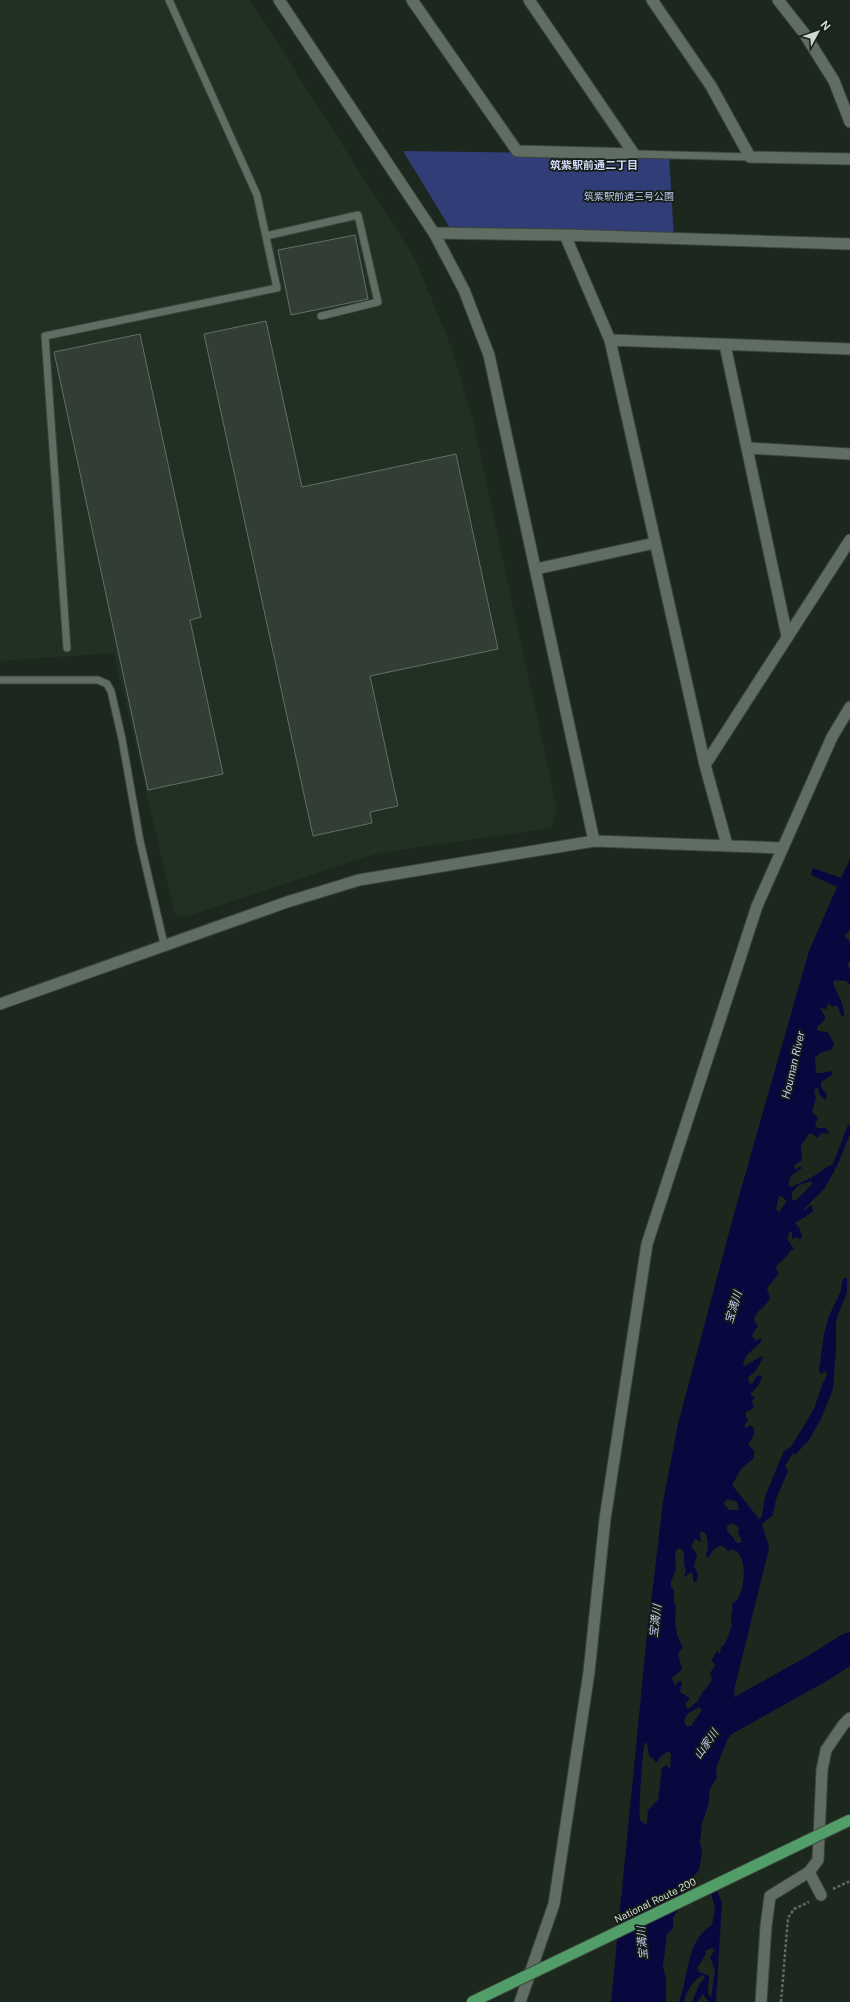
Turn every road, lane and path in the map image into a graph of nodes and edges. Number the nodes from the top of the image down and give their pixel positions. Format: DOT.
graph roads {
  1 [pos="169,0"];
  2 [pos="279,0"];
  3 [pos="412,0"];
  4 [pos="529,0"];
  5 [pos="652,0"];
  6 [pos="778,0"];
  7 [pos="850,122"];
  8 [pos="634,154"];
  9 [pos="750,157"];
  10 [pos="850,159"];
  11 [pos="434,233"];
  12 [pos="565,234"];
  13 [pos="266,236"];
  14 [pos="850,244"];
  15 [pos="321,316"];
  16 [pos="610,340"];
  17 [pos="725,345"];
  18 [pos="850,349"];
  19 [pos="748,448"];
  20 [pos="850,454"];
  21 [pos="850,540"];
  22 [pos="655,543"];
  23 [pos="536,569"];
  24 [pos="788,636"];
  25 [pos="67,648"];
  26 [pos="0,680"];
  27 [pos="850,707"];
  28 [pos="706,765"];
  29 [pos="594,841"];
  30 [pos="727,845"];
  31 [pos="782,848"];
  32 [pos="164,944"];
  33 [pos="0,1004"];
  34 [pos="850,1718"];
  35 [pos="850,1820"];
  36 [pos="809,1872"];
  37 [pos="850,1881"];
  38 [pos="821,1895"];
  39 [pos="472,2002"];
  40 [pos="520,2002"];
  41 [pos="761,2002"];
  42 [pos="781,2002"];
  1 -- 13 [label="lane"];
  2 -- 11 [label="street"];
  3 -- 8 [label="street"];
  4 -- 8 [label="street"];
  5 -- 9 [label="street"];
  6 -- 7 [label="street"];
  8 -- 9 [label="lane"];
  9 -- 10 [label="street"];
  11 -- 12 [label="street"];
  11 -- 23 [label="street"];
  12 -- 14 [label="street"];
  12 -- 16 [label="street"];
  13 -- 15 [label="lane"];
  13 -- 25 [label="lane"];
  16 -- 17 [label="street"];
  16 -- 22 [label="street"];
  17 -- 18 [label="street"];
  17 -- 19 [label="street"];
  19 -- 20 [label="street"];
  19 -- 24 [label="street"];
  21 -- 24 [label="street"];
  22 -- 23 [label="street"];
  22 -- 28 [label="street"];
  23 -- 29 [label="street"];
  24 -- 28 [label="street"];
  26 -- 32 [label="lane"];
  27 -- 31 [label="street"];
  28 -- 30 [label="street"];
  29 -- 30 [label="street"];
  29 -- 32 [label="street"];
  30 -- 31 [label="street"];
  31 -- 40 [label="street"];
  32 -- 33 [label="street"];
  34 -- 36 [label="street"];
  35 -- 39 [label="highway, National Route 200, bridge"];
  36 -- 38 [label="street"];
  36 -- 41 [label="street"];
  37 -- 38 [label="path"];
  38 -- 42 [label="path"];
}
